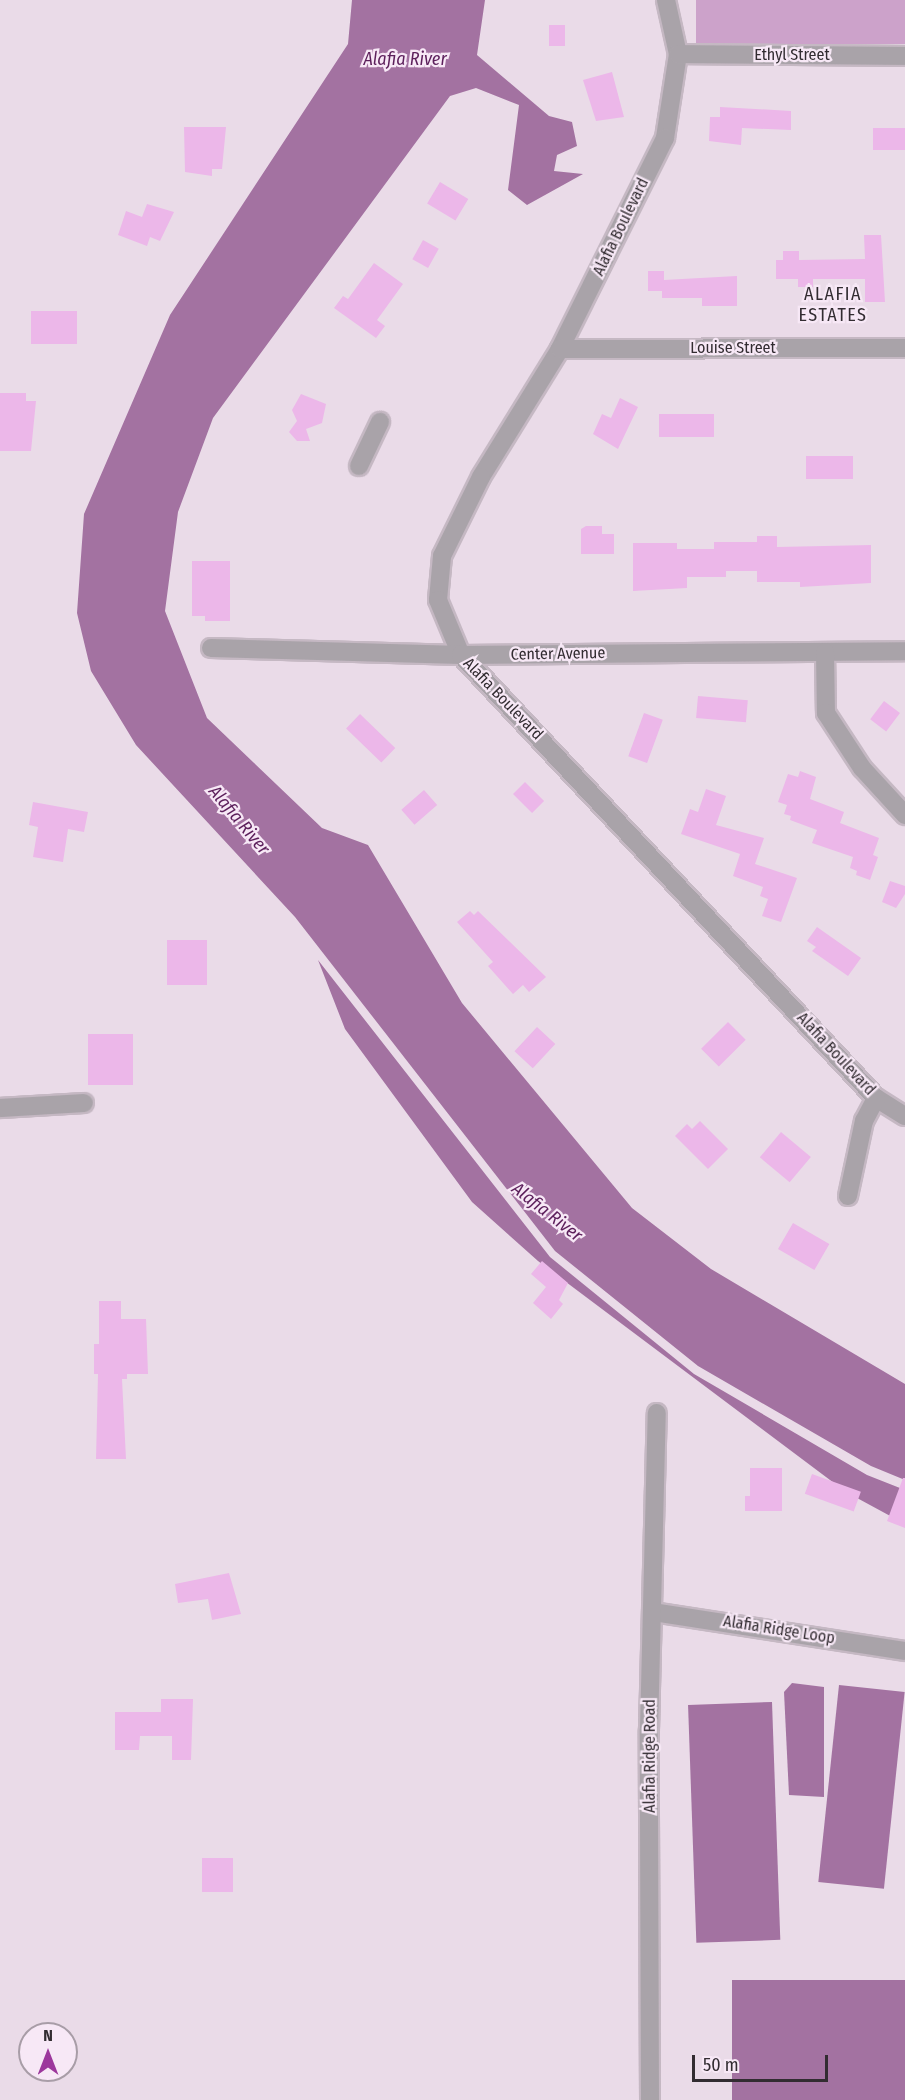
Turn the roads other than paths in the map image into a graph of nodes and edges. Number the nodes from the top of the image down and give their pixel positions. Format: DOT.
graph roads {
  1 [pos="666,0"];
  2 [pos="678,54"];
  3 [pos="905,56"];
  4 [pos="905,348"];
  5 [pos="560,349"];
  6 [pos="380,422"];
  7 [pos="358,466"];
  8 [pos="211,648"];
  9 [pos="905,651"];
  10 [pos="825,652"];
  11 [pos="461,655"];
  12 [pos="905,815"];
  13 [pos="876,1098"];
  14 [pos="84,1103"];
  15 [pos="0,1108"];
  16 [pos="905,1116"];
  17 [pos="848,1196"];
  18 [pos="657,1413"];
  19 [pos="652,1612"];
  20 [pos="905,1651"];
  21 [pos="650,2100"];
  1 -- 2 [label="street"];
  2 -- 3 [label="street, Ethyl Street"];
  2 -- 5 [label="street, Alafia Boulevard"];
  4 -- 5 [label="street, Louise Street"];
  5 -- 11 [label="street, Alafia Boulevard"];
  6 -- 7 [label="street"];
  8 -- 11 [label="street, Center Avenue"];
  9 -- 10 [label="street, Center Avenue"];
  10 -- 11 [label="street, Center Avenue"];
  10 -- 12 [label="street"];
  11 -- 13 [label="street, Alafia Boulevard"];
  13 -- 16 [label="street, Alafia Boulevard"];
  13 -- 17 [label="street"];
  14 -- 15 [label="street"];
  18 -- 19 [label="street, Alafia Ridge Road"];
  19 -- 20 [label="street, Alafia Ridge Loop"];
  19 -- 21 [label="street, Alafia Ridge Road"];
}
